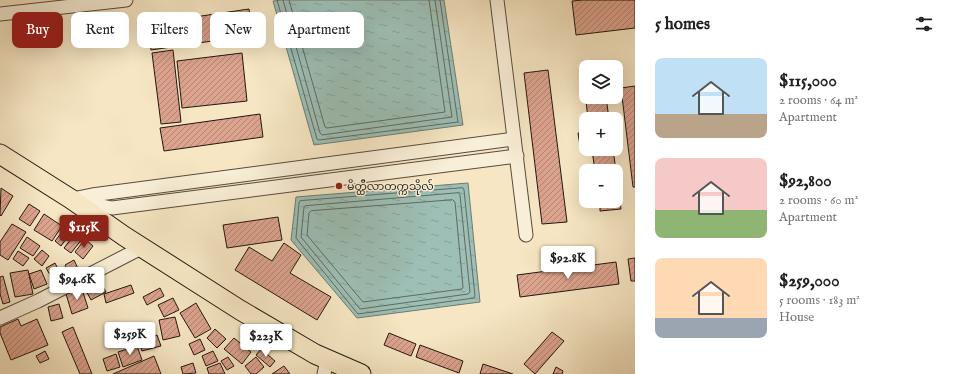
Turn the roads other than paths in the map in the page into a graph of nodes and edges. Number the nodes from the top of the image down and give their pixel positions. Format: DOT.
graph roads {
  1 [pos="126,0"];
  2 [pos="497,0"];
  3 [pos="0,14"];
  4 [pos="514,139"];
  5 [pos="0,154"];
  6 [pos="516,156"];
  7 [pos="71,199"];
  8 [pos="526,235"];
  9 [pos="142,248"];
  10 [pos="0,318"];
  11 [pos="326,367"];
  12 [pos="361,374"];
  1 -- 3 [label="street"];
  2 -- 4 [label="street"];
  4 -- 6 [label="street"];
  4 -- 7 [label="street"];
  5 -- 7 [label="highway"];
  6 -- 7 [label="street"];
  6 -- 8 [label="street"];
  7 -- 9 [label="highway"];
  9 -- 10 [label="street"];
  9 -- 11 [label="highway"];
  11 -- 12 [label="highway"];
}
